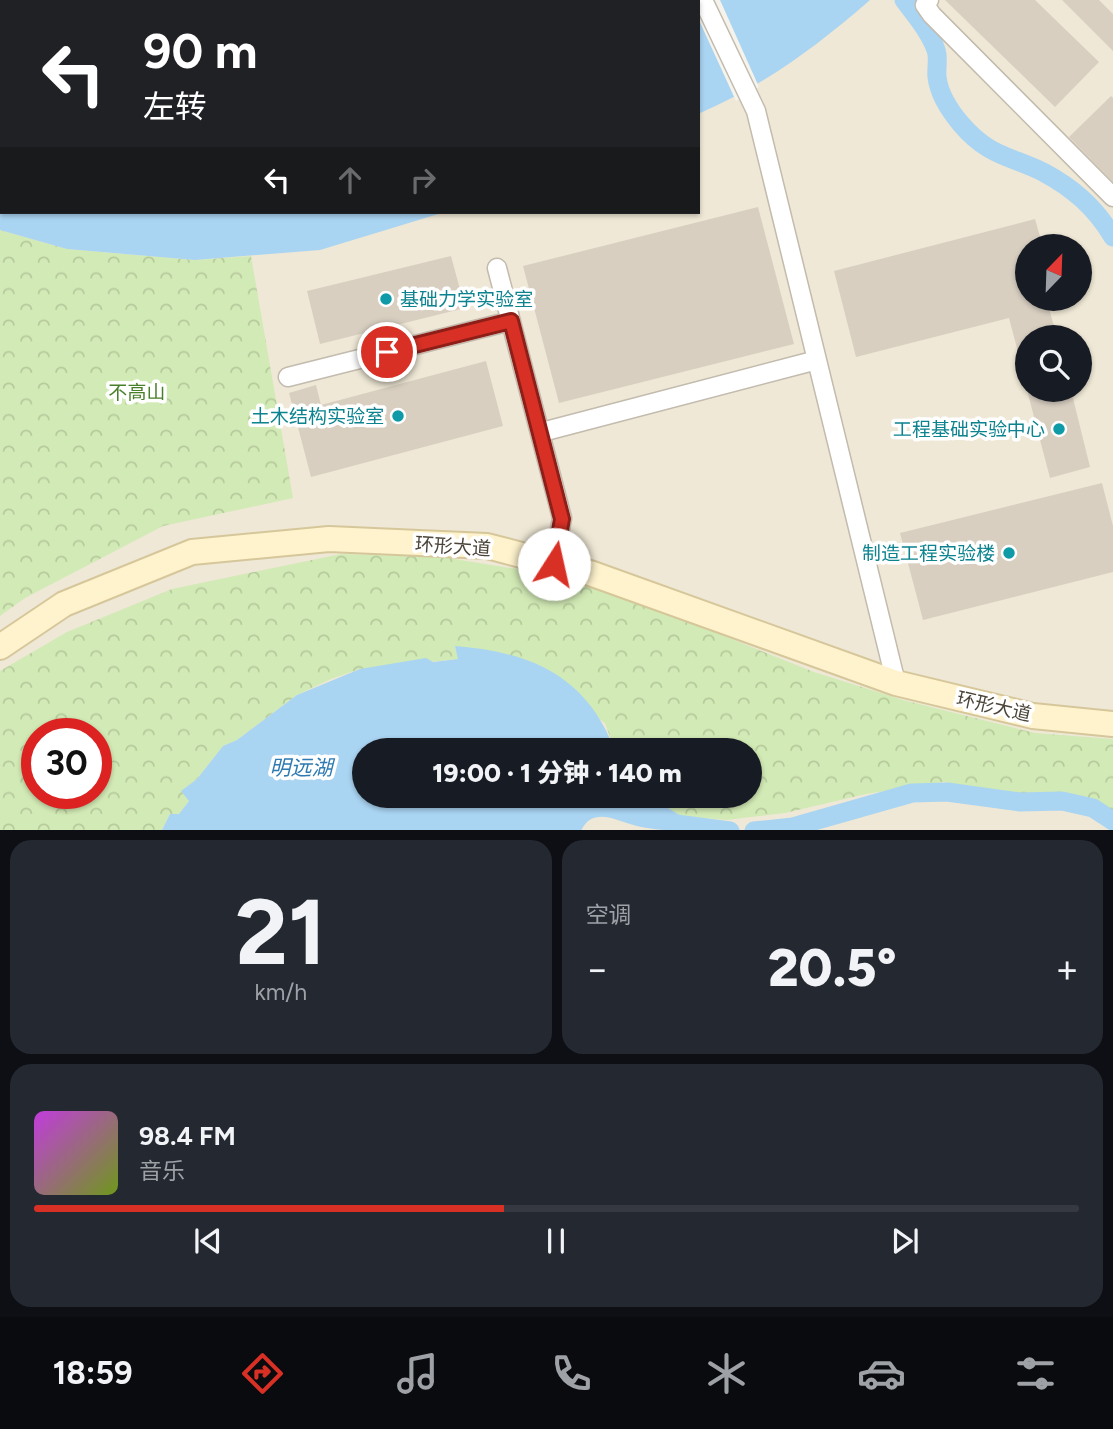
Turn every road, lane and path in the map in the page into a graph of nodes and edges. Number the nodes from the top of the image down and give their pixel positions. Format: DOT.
graph roads {
  1 [pos="703,0"];
  2 [pos="929,0"];
  3 [pos="1113,197"];
  4 [pos="497,268"];
  5 [pos="511,321"];
  6 [pos="817,360"];
  7 [pos="288,377"];
  8 [pos="542,432"];
  9 [pos="554,564"];
  10 [pos="0,647"];
  11 [pos="896,683"];
  12 [pos="1113,724"];
  1 -- 6 [label="street"];
  2 -- 3 [label="street"];
  4 -- 5 [label="street"];
  5 -- 7 [label="street"];
  5 -- 8 [label="street"];
  6 -- 8 [label="street"];
  6 -- 11 [label="street"];
  8 -- 9 [label="street"];
  9 -- 10 [label="street, 环形大道"];
  9 -- 11 [label="street, 环形大道"];
  11 -- 12 [label="street, 环形大道"];
}
